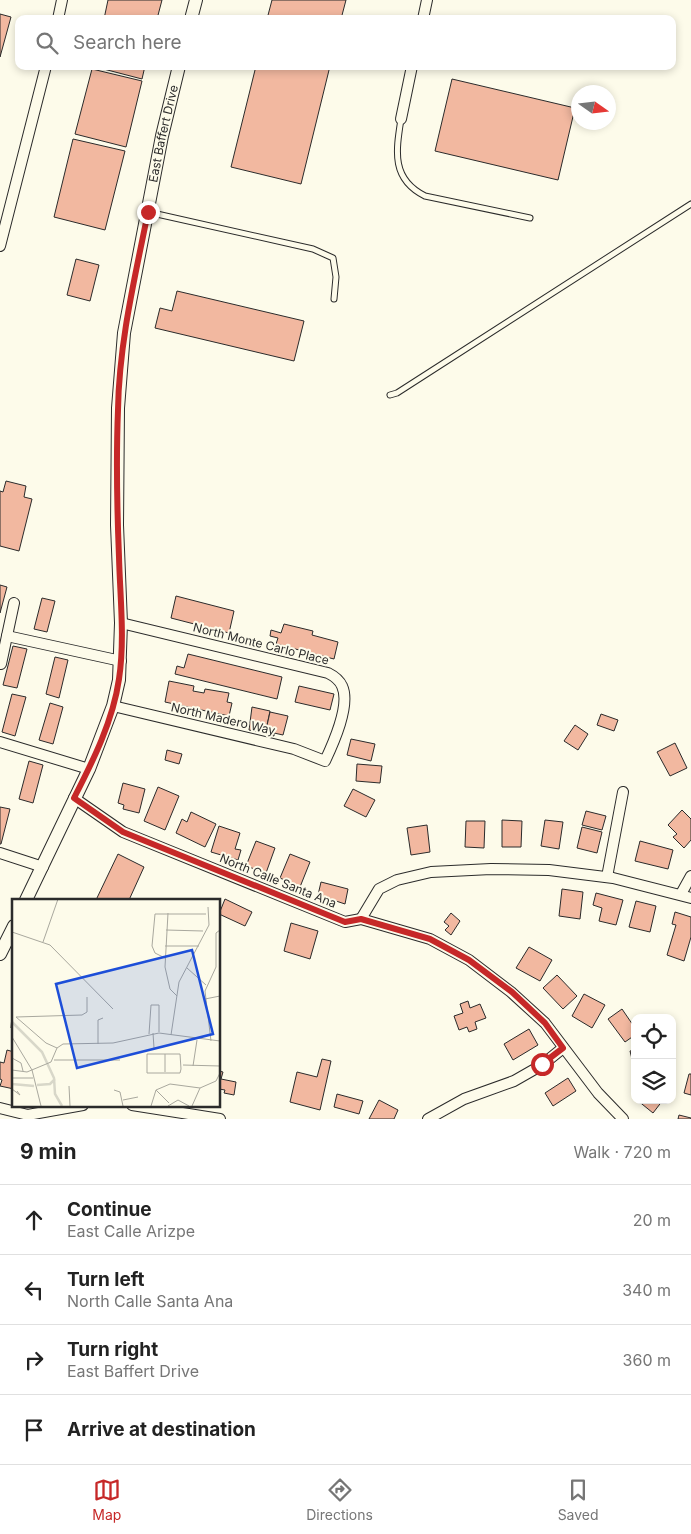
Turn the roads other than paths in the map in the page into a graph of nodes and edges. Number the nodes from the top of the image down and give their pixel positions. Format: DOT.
graph roads {
  1 [pos="62,0"];
  2 [pos="196,0"];
  3 [pos="427,0"];
  4 [pos="59,15"];
  5 [pos="192,15"];
  6 [pos="424,15"];
  7 [pos="45,70"];
  8 [pos="178,70"];
  9 [pos="411,70"];
  10 [pos="401,119"];
  11 [pos="691,204"];
  12 [pos="148,212"];
  13 [pos="530,218"];
  14 [pos="0,246"];
  15 [pos="334,299"];
  16 [pos="390,395"];
  17 [pos="14,603"];
  18 [pos="121,623"];
  19 [pos="7,636"];
  20 [pos="121,662"];
  21 [pos="1,664"];
  22 [pos="114,706"];
  23 [pos="0,742"];
  24 [pos="325,762"];
  25 [pos="89,769"];
  26 [pos="623,792"];
  27 [pos="74,798"];
  28 [pos="0,854"];
  29 [pos="43,867"];
  30 [pos="691,876"];
  31 [pos="607,877"];
  32 [pos="686,896"];
  33 [pos="27,899"];
  34 [pos="361,919"];
  35 [pos="12,930"];
  36 [pos="0,954"];
  37 [pos="563,1048"];
  38 [pos="78,1106"];
  39 [pos="138,1106"];
  40 [pos="0,1108"];
  41 [pos="220,1119"];
  42 [pos="428,1119"];
  43 [pos="623,1119"];
  1 -- 4 [label="street"];
  2 -- 5 [label="street"];
  3 -- 6 [label="street"];
  7 -- 14 [label="street"];
  8 -- 12 [label="street, East Baffert Drive"];
  9 -- 10 [label="street"];
  10 -- 13 [label="lane"];
  11 -- 16 [label="lane"];
  12 -- 15 [label="lane"];
  12 -- 18 [label="street, East Baffert Drive"];
  17 -- 19 [label="street"];
  18 -- 20 [label="street, East Baffert Drive"];
  18 -- 24 [label="street, North Monte Carlo Place"];
  19 -- 20 [label="street"];
  19 -- 21 [label="street"];
  20 -- 22 [label="street, East Baffert Drive"];
  22 -- 24 [label="street, North Madero Way"];
  22 -- 25 [label="street, East Baffert Drive"];
  23 -- 25 [label="street"];
  25 -- 27 [label="street, East Baffert Drive"];
  26 -- 31 [label="street"];
  27 -- 29 [label="street, East Baffert Drive"];
  27 -- 34 [label="street, North Calle Santa Ana"];
  28 -- 29 [label="street"];
  29 -- 33 [label="street, East Baffert Drive"];
  30 -- 32 [label="street"];
  31 -- 32 [label="street"];
  31 -- 34 [label="street"];
  34 -- 37 [label="street, North Calle Santa Ana"];
  35 -- 36 [label="street"];
  37 -- 42 [label="street"];
  37 -- 43 [label="street, North Calle Santa Ana"];
  38 -- 40 [label="street"];
  39 -- 41 [label="street"];
}
